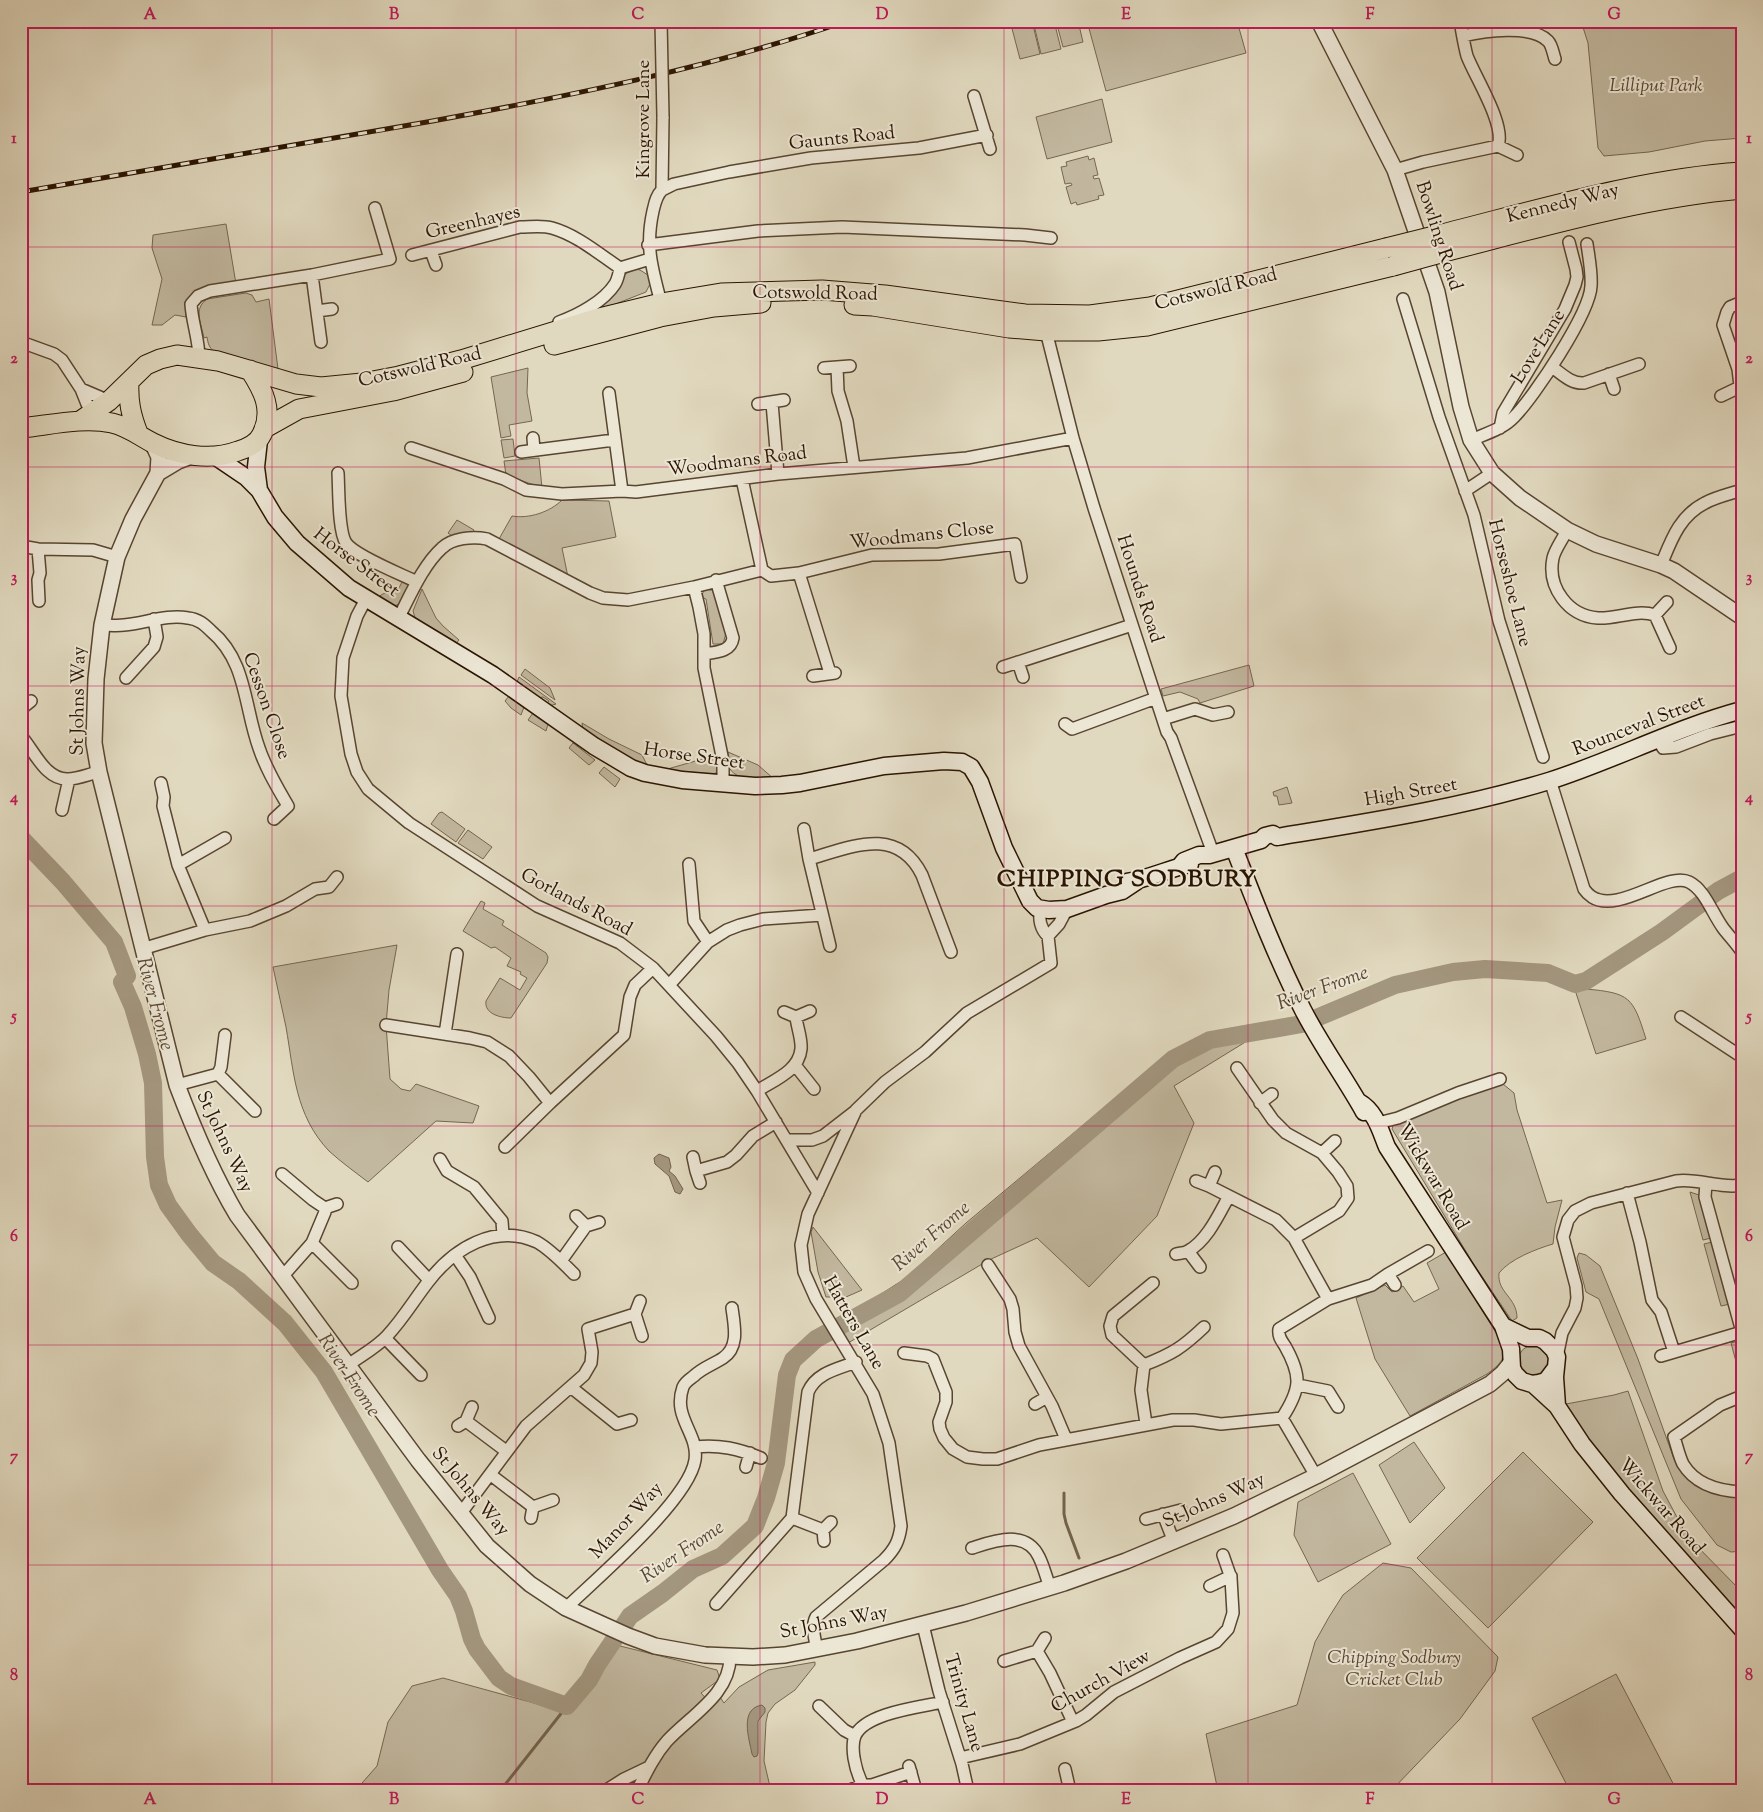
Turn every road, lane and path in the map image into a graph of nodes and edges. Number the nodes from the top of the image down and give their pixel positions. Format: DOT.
graph roads {
  1 [pos="661,21"];
  2 [pos="1319,21"];
  3 [pos="1460,21"];
  4 [pos="1463,36"];
  5 [pos="1555,59"];
  6 [pos="974,96"];
  7 [pos="986,135"];
  8 [pos="1498,146"];
  9 [pos="990,149"];
  10 [pos="1517,155"];
  11 [pos="1396,170"];
  12 [pos="1742,172"];
  13 [pos="662,190"];
  14 [pos="1742,190"];
  15 [pos="1603,202"];
  16 [pos="375,208"];
  17 [pos="1562,212"];
  18 [pos="1051,238"];
  19 [pos="1569,242"];
  20 [pos="1587,244"];
  21 [pos="648,245"];
  22 [pos="1386,248"];
  23 [pos="431,251"];
  24 [pos="412,255"];
  25 [pos="650,259"];
  26 [pos="436,265"];
  27 [pos="1393,266"];
  28 [pos="620,268"];
  29 [pos="312,276"];
  30 [pos="1403,299"];
  31 [pos="1742,302"];
  32 [pos="661,303"];
  33 [pos="332,309"];
  34 [pos="317,311"];
  35 [pos="1024,314"];
  36 [pos="1046,331"];
  37 [pos="21,342"];
  38 [pos="321,342"];
  39 [pos="498,342"];
  40 [pos="199,358"];
  41 [pos="1639,364"];
  42 [pos="850,366"];
  43 [pos="837,367"];
  44 [pos="1552,367"];
  45 [pos="824,368"];
  46 [pos="250,370"];
  47 [pos="1609,374"];
  48 [pos="129,382"];
  49 [pos="1741,386"];
  50 [pos="82,389"];
  51 [pos="1614,389"];
  52 [pos="608,393"];
  53 [pos="1721,396"];
  54 [pos="784,400"];
  55 [pos="108,401"];
  56 [pos="772,403"];
  57 [pos="758,404"];
  58 [pos="90,419"];
  59 [pos="21,428"];
  60 [pos="1500,428"];
  61 [pos="262,434"];
  62 [pos="145,437"];
  63 [pos="533,438"];
  64 [pos="1073,438"];
  65 [pos="614,440"];
  66 [pos="1471,440"];
  67 [pos="411,448"];
  68 [pos="534,450"];
  69 [pos="521,452"];
  70 [pos="194,455"];
  71 [pos="216,457"];
  72 [pos="854,467"];
  73 [pos="158,473"];
  74 [pos="338,473"];
  75 [pos="1492,473"];
  76 [pos="778,474"];
  77 [pos="742,479"];
  78 [pos="259,490"];
  79 [pos="1742,490"];
  80 [pos="622,491"];
  81 [pos="1465,491"];
  82 [pos="1567,530"];
  83 [pos="21,546"];
  84 [pos="38,549"];
  85 [pos="118,557"];
  86 [pos="1661,565"];
  87 [pos="762,570"];
  88 [pos="799,573"];
  89 [pos="1021,577"];
  90 [pos="716,580"];
  91 [pos="417,582"];
  92 [pos="694,587"];
  93 [pos="366,599"];
  94 [pos="38,601"];
  95 [pos="1667,602"];
  96 [pos="1655,615"];
  97 [pos="1742,617"];
  98 [pos="398,619"];
  99 [pos="154,620"];
  100 [pos="102,625"];
  101 [pos="1132,625"];
  102 [pos="1670,648"];
  103 [pos="704,654"];
  104 [pos="1018,662"];
  105 [pos="1003,666"];
  106 [pos="813,676"];
  107 [pos="1023,677"];
  108 [pos="126,678"];
  109 [pos="1156,698"];
  110 [pos="32,701"];
  111 [pos="21,709"];
  112 [pos="1742,710"];
  113 [pos="1228,712"];
  114 [pos="1163,719"];
  115 [pos="1065,724"];
  116 [pos="1742,726"];
  117 [pos="21,736"];
  118 [pos="1658,738"];
  119 [pos="1542,757"];
  120 [pos="99,772"];
  121 [pos="69,779"];
  122 [pos="1550,780"];
  123 [pos="161,783"];
  124 [pos="724,783"];
  125 [pos="62,810"];
  126 [pos="274,820"];
  127 [pos="804,829"];
  128 [pos="225,838"];
  129 [pos="1234,848"];
  130 [pos="1211,854"];
  131 [pos="809,859"];
  132 [pos="689,864"];
  133 [pos="178,865"];
  134 [pos="337,877"];
  135 [pos="1041,909"];
  136 [pos="1067,909"];
  137 [pos="822,915"];
  138 [pos="205,930"];
  139 [pos="1048,936"];
  140 [pos="708,942"];
  141 [pos="830,946"];
  142 [pos="142,949"];
  143 [pos="951,952"];
  144 [pos="1742,952"];
  145 [pos="457,954"];
  146 [pos="653,968"];
  147 [pos="668,985"];
  148 [pos="810,1011"];
  149 [pos="784,1012"];
  150 [pos="796,1017"];
  151 [pos="1681,1017"];
  152 [pos="386,1025"];
  153 [pos="445,1034"];
  154 [pos="225,1035"];
  155 [pos="1742,1057"];
  156 [pos="795,1066"];
  157 [pos="1237,1068"];
  158 [pos="218,1074"];
  159 [pos="1500,1079"];
  160 [pos="177,1085"];
  161 [pos="757,1090"];
  162 [pos="814,1090"];
  163 [pos="1272,1094"];
  164 [pos="550,1103"];
  165 [pos="1260,1103"];
  166 [pos="856,1110"];
  167 [pos="255,1111"];
  168 [pos="776,1122"];
  169 [pos="1378,1122"];
  170 [pos="787,1140"];
  171 [pos="1335,1141"];
  172 [pos="505,1147"];
  173 [pos="1322,1153"];
  174 [pos="693,1157"];
  175 [pos="440,1159"];
  176 [pos="696,1170"];
  177 [pos="1215,1172"];
  178 [pos="282,1174"];
  179 [pos="1196,1181"];
  180 [pos="700,1183"];
  181 [pos="1706,1183"];
  182 [pos="1209,1186"];
  183 [pos="1742,1186"];
  184 [pos="818,1192"];
  185 [pos="1627,1193"];
  186 [pos="1229,1196"];
  187 [pos="337,1204"];
  188 [pos="324,1208"];
  189 [pos="576,1216"];
  190 [pos="599,1222"];
  191 [pos="586,1226"];
  192 [pos="503,1235"];
  193 [pos="1294,1238"];
  194 [pos="312,1243"];
  195 [pos="398,1247"];
  196 [pos="1188,1251"];
  197 [pos="1428,1251"];
  198 [pos="1176,1254"];
  199 [pos="455,1255"];
  200 [pos="561,1261"];
  201 [pos="988,1265"];
  202 [pos="1200,1267"];
  203 [pos="574,1274"];
  204 [pos="1388,1274"];
  205 [pos="282,1277"];
  206 [pos="429,1280"];
  207 [pos="352,1283"];
  208 [pos="1153,1284"];
  209 [pos="1395,1285"];
  210 [pos="1001,1286"];
  211 [pos="991,1293"];
  212 [pos="1328,1299"];
  213 [pos="640,1301"];
  214 [pos="732,1308"];
  215 [pos="635,1314"];
  216 [pos="489,1318"];
  217 [pos="1565,1325"];
  218 [pos="1503,1326"];
  219 [pos="1204,1327"];
  220 [pos="1742,1332"];
  221 [pos="642,1336"];
  222 [pos="385,1338"];
  223 [pos="1534,1338"];
  224 [pos="1674,1352"];
  225 [pos="904,1353"];
  226 [pos="1661,1356"];
  227 [pos="1511,1358"];
  228 [pos="856,1362"];
  229 [pos="1556,1363"];
  230 [pos="1144,1365"];
  231 [pos="347,1366"];
  232 [pos="421,1375"];
  233 [pos="1529,1383"];
  234 [pos="1490,1384"];
  235 [pos="1298,1385"];
  236 [pos="572,1388"];
  237 [pos="1742,1396"];
  238 [pos="1047,1397"];
  239 [pos="1035,1404"];
  240 [pos="1557,1406"];
  241 [pos="472,1407"];
  242 [pos="1338,1407"];
  243 [pos="1282,1418"];
  244 [pos="631,1420"];
  245 [pos="1146,1424"];
  246 [pos="1066,1439"];
  247 [pos="695,1447"];
  248 [pos="506,1451"];
  249 [pos="746,1467"];
  250 [pos="491,1475"];
  251 [pos="1316,1476"];
  252 [pos="1742,1492"];
  253 [pos="553,1500"];
  254 [pos="1181,1510"];
  255 [pos="461,1513"];
  256 [pos="1164,1514"];
  257 [pos="792,1518"];
  258 [pos="1146,1519"];
  259 [pos="826,1531"];
  260 [pos="1174,1542"];
  261 [pos="972,1548"];
  262 [pos="1223,1555"];
  263 [pos="1231,1576"];
  264 [pos="1210,1586"];
  265 [pos="1050,1587"];
  266 [pos="716,1604"];
  267 [pos="566,1608"];
  268 [pos="923,1625"];
  269 [pos="1742,1630"];
  270 [pos="1045,1638"];
  271 [pos="817,1650"];
  272 [pos="1037,1651"];
  273 [pos="730,1656"];
  274 [pos="1004,1661"];
  275 [pos="942,1702"];
  276 [pos="821,1714"];
  277 [pos="1073,1722"];
  278 [pos="855,1736"];
  279 [pos="960,1758"];
  280 [pos="649,1767"];
  281 [pos="1065,1769"];
  282 [pos="864,1788"];
  283 [pos="605,1791"];
  284 [pos="637,1791"];
  285 [pos="848,1791"];
  286 [pos="916,1791"];
  287 [pos="968,1791"];
  288 [pos="1070,1791"];
  1 -- 13 [label="street, Kingrove Lane, bridge"];
  2 -- 11 [label="street, Bowling Road"];
  3 -- 4 [label="street"];
  4 -- 5 [label="street"];
  4 -- 8 [label="street"];
  6 -- 7 [label="street"];
  7 -- 9 [label="street"];
  7 -- 13 [label="street, Gaunts Road"];
  8 -- 10 [label="street"];
  8 -- 11 [label="street"];
  11 -- 66 [label="street, Bowling Road"];
  12 -- 15 [label="main road, Kennedy Way"];
  13 -- 21 [label="street, Kingrove Lane"];
  14 -- 15 [label="main road, Kennedy Way"];
  15 -- 17 [label="main road, Kennedy Way"];
  16 -- 29 [label="street"];
  17 -- 22 [label="main road, Kennedy Way, bridge"];
  17 -- 27 [label="main road, Kennedy Way, bridge"];
  18 -- 21 [label="street"];
  19 -- 60 [label="street"];
  20 -- 44 [label="street, Love Lane"];
  21 -- 25 [label="street, Kingrove Lane"];
  22 -- 35 [label="main road, Cotswold Road"];
  23 -- 24 [label="street, Greenhayes"];
  23 -- 26 [label="street"];
  23 -- 28 [label="street, Greenhayes"];
  25 -- 28 [label="street"];
  25 -- 32 [label="street, Kingrove Lane"];
  27 -- 36 [label="main road, Cotswold Road"];
  28 -- 39 [label="street, Cotswold Road"];
  29 -- 34 [label="street"];
  29 -- 40 [label="street"];
  30 -- 81 [label="street, Horseshoe Lane"];
  31 -- 49 [label="street"];
  32 -- 35 [label="main road, Cotswold Road"];
  32 -- 46 [label="main road, Cotswold Road"];
  33 -- 34 [label="street"];
  34 -- 38 [label="street"];
  35 -- 36 [label="main road"];
  36 -- 61 [label="main road, Cotswold Road"];
  36 -- 64 [label="street, Hounds Road"];
  37 -- 50 [label="street"];
  40 -- 46 [label="main road"];
  40 -- 48 [label="main road"];
  41 -- 47 [label="street"];
  42 -- 43 [label="street"];
  43 -- 45 [label="street"];
  43 -- 72 [label="street"];
  44 -- 47 [label="street"];
  44 -- 60 [label="street, Love Lane"];
  46 -- 61 [label="main road"];
  47 -- 51 [label="street"];
  48 -- 55 [label="main road"];
  48 -- 62 [label="main road"];
  49 -- 53 [label="street"];
  50 -- 55 [label="street"];
  50 -- 58 [label="street"];
  52 -- 65 [label="street"];
  54 -- 56 [label="street"];
  55 -- 58 [label="main road"];
  56 -- 57 [label="street"];
  56 -- 76 [label="street"];
  58 -- 59 [label="main road"];
  58 -- 62 [label="main road"];
  60 -- 66 [label="street, Love Lane"];
  61 -- 71 [label="main road"];
  61 -- 78 [label="main road, Horse Street"];
  62 -- 70 [label="main road"];
  62 -- 73 [label="street"];
  63 -- 68 [label="street"];
  64 -- 72 [label="street, Woodmans Road"];
  64 -- 101 [label="street, Hounds Road"];
  65 -- 68 [label="street"];
  65 -- 80 [label="street"];
  66 -- 75 [label="street, Bowling Road"];
  67 -- 80 [label="street, Woodmans Road"];
  68 -- 69 [label="street"];
  70 -- 71 [label="main road"];
  70 -- 73 [label="street"];
  71 -- 78 [label="main road, Horse Street"];
  72 -- 76 [label="street, Woodmans Road"];
  73 -- 85 [label="street, St Johns Way"];
  74 -- 91 [label="street, Horse Street"];
  75 -- 81 [label="street"];
  75 -- 82 [label="street, Bowling Road"];
  76 -- 77 [label="street, Woodmans Road"];
  77 -- 80 [label="street, Woodmans Road"];
  77 -- 87 [label="street"];
  78 -- 93 [label="main road, Horse Street"];
  79 -- 86 [label="street"];
  81 -- 119 [label="street, Horseshoe Lane"];
  82 -- 86 [label="street, Bowling Road"];
  82 -- 96 [label="street"];
  83 -- 84 [label="street"];
  84 -- 85 [label="street"];
  84 -- 94 [label="street"];
  85 -- 100 [label="street, St Johns Way"];
  86 -- 97 [label="street, Bowling Road"];
  87 -- 88 [label="street, Woodmans Close"];
  87 -- 90 [label="street"];
  88 -- 89 [label="street, Woodmans Close"];
  88 -- 106 [label="street"];
  90 -- 92 [label="street"];
  90 -- 103 [label="street"];
  91 -- 92 [label="street"];
  91 -- 98 [label="street"];
  92 -- 103 [label="street"];
  93 -- 98 [label="main road, Horse Street"];
  93 -- 146 [label="street, Gorlands Road"];
  95 -- 96 [label="street"];
  96 -- 102 [label="street"];
  98 -- 124 [label="main road, Horse Street"];
  99 -- 100 [label="street, Cesson Close"];
  99 -- 108 [label="street"];
  99 -- 126 [label="street, Cesson Close"];
  100 -- 120 [label="street, St Johns Way"];
  101 -- 104 [label="street"];
  101 -- 109 [label="street, Hounds Road"];
  103 -- 124 [label="street"];
  104 -- 105 [label="street"];
  104 -- 107 [label="street"];
  109 -- 114 [label="street, Hounds Road"];
  109 -- 115 [label="street"];
  110 -- 111 [label="street"];
  112 -- 118 [label="main road, Rounceval Street"];
  113 -- 114 [label="street"];
  114 -- 130 [label="street, Hounds Road"];
  116 -- 118 [label="street"];
  117 -- 121 [label="street"];
  118 -- 122 [label="main road, Rounceval Street"];
  120 -- 121 [label="street"];
  120 -- 142 [label="street, St Johns Way"];
  121 -- 125 [label="street"];
  122 -- 129 [label="main road, High Street"];
  122 -- 144 [label="street"];
  123 -- 133 [label="street"];
  124 -- 135 [label="main road, Horse Street"];
  127 -- 131 [label="street"];
  128 -- 133 [label="street"];
  129 -- 130 [label="main road, High Street"];
  129 -- 169 [label="main road, Wickwar Road"];
  130 -- 136 [label="main road, High Street"];
  131 -- 137 [label="street"];
  131 -- 143 [label="street"];
  132 -- 140 [label="street"];
  133 -- 138 [label="street"];
  134 -- 138 [label="street"];
  135 -- 136 [label="main road, High Street"];
  135 -- 139 [label="street"];
  136 -- 139 [label="street"];
  137 -- 140 [label="street"];
  137 -- 141 [label="street"];
  138 -- 142 [label="street"];
  139 -- 166 [label="street, Hatters Lane"];
  140 -- 147 [label="street"];
  142 -- 160 [label="street, St Johns Way"];
  145 -- 153 [label="street"];
  146 -- 147 [label="street, Gorlands Road"];
  146 -- 164 [label="street"];
  147 -- 161 [label="street, Gorlands Road"];
  148 -- 150 [label="street"];
  149 -- 150 [label="street"];
  150 -- 156 [label="street"];
  151 -- 155 [label="street"];
  152 -- 153 [label="street"];
  153 -- 164 [label="street"];
  154 -- 158 [label="street"];
  156 -- 161 [label="street"];
  156 -- 162 [label="street"];
  157 -- 165 [label="street"];
  158 -- 160 [label="street"];
  158 -- 167 [label="street"];
  159 -- 169 [label="street"];
  160 -- 205 [label="street, St Johns Way"];
  161 -- 168 [label="street, Gorlands Road"];
  163 -- 165 [label="street"];
  164 -- 172 [label="street"];
  165 -- 173 [label="street"];
  166 -- 170 [label="street"];
  166 -- 184 [label="street, Hatters Lane"];
  168 -- 170 [label="street, Gorlands Road"];
  168 -- 176 [label="street"];
  169 -- 218 [label="main road, Wickwar Road"];
  170 -- 184 [label="street, Gorlands Road"];
  171 -- 173 [label="street"];
  173 -- 193 [label="street"];
  174 -- 176 [label="street"];
  175 -- 192 [label="street"];
  176 -- 180 [label="street"];
  177 -- 182 [label="street"];
  178 -- 188 [label="street"];
  179 -- 182 [label="street"];
  181 -- 183 [label="street"];
  181 -- 185 [label="street"];
  181 -- 220 [label="street"];
  182 -- 186 [label="street"];
  184 -- 228 [label="street, Hatters Lane"];
  185 -- 217 [label="street"];
  185 -- 224 [label="street"];
  186 -- 193 [label="street"];
  186 -- 196 [label="street"];
  187 -- 188 [label="street"];
  188 -- 194 [label="street"];
  189 -- 191 [label="street"];
  190 -- 191 [label="street"];
  191 -- 200 [label="street"];
  192 -- 199 [label="street"];
  192 -- 200 [label="street"];
  193 -- 212 [label="street"];
  194 -- 205 [label="street"];
  194 -- 207 [label="street"];
  195 -- 206 [label="street"];
  196 -- 198 [label="street"];
  196 -- 202 [label="street"];
  197 -- 204 [label="street"];
  199 -- 206 [label="street"];
  199 -- 216 [label="street"];
  200 -- 203 [label="street"];
  201 -- 210 [label="street"];
  204 -- 209 [label="street"];
  204 -- 212 [label="street"];
  205 -- 231 [label="street, St Johns Way"];
  206 -- 222 [label="street"];
  208 -- 230 [label="street"];
  210 -- 211 [label="street"];
  210 -- 238 [label="street"];
  212 -- 235 [label="street"];
  213 -- 215 [label="street"];
  214 -- 247 [label="street"];
  215 -- 221 [label="street"];
  215 -- 236 [label="street"];
  217 -- 223 [label="street"];
  217 -- 229 [label="street"];
  218 -- 223 [label="main road"];
  218 -- 227 [label="main road, Wickwar Road"];
  219 -- 230 [label="street"];
  220 -- 224 [label="street"];
  222 -- 231 [label="street"];
  222 -- 232 [label="street"];
  223 -- 227 [label="main road"];
  223 -- 229 [label="main road"];
  224 -- 226 [label="street"];
  225 -- 246 [label="street"];
  227 -- 233 [label="main road, Wickwar Road"];
  227 -- 234 [label="street, St Johns Way"];
  228 -- 257 [label="street"];
  228 -- 271 [label="street, Hatters Lane"];
  229 -- 233 [label="main road"];
  229 -- 240 [label="main road"];
  230 -- 245 [label="street"];
  231 -- 255 [label="street, St Johns Way"];
  233 -- 234 [label="street, St Johns Way"];
  233 -- 240 [label="main road, Wickwar Road"];
  234 -- 251 [label="street, St Johns Way"];
  235 -- 242 [label="street"];
  235 -- 243 [label="street"];
  236 -- 244 [label="street"];
  236 -- 248 [label="street"];
  237 -- 252 [label="street"];
  238 -- 239 [label="street"];
  238 -- 246 [label="street"];
  240 -- 269 [label="main road, Wickwar Road"];
  241 -- 248 [label="street"];
  243 -- 245 [label="street"];
  243 -- 251 [label="street"];
  245 -- 246 [label="street"];
  247 -- 249 [label="street"];
  247 -- 267 [label="street, Manor Way"];
  248 -- 250 [label="street"];
  250 -- 253 [label="street"];
  250 -- 255 [label="street"];
  251 -- 260 [label="street, St Johns Way"];
  254 -- 256 [label="street"];
  255 -- 267 [label="street, St Johns Way"];
  256 -- 258 [label="street"];
  256 -- 260 [label="street"];
  257 -- 259 [label="street"];
  257 -- 266 [label="street"];
  260 -- 265 [label="street, St Johns Way"];
  261 -- 265 [label="street"];
  262 -- 263 [label="street, Church View"];
  263 -- 264 [label="street"];
  263 -- 277 [label="street, Church View"];
  265 -- 268 [label="street, St Johns Way"];
  267 -- 273 [label="street, St Johns Way"];
  268 -- 271 [label="street, St Johns Way"];
  268 -- 275 [label="street, Trinity Lane"];
  270 -- 272 [label="street"];
  271 -- 273 [label="street, St Johns Way"];
  272 -- 274 [label="street"];
  272 -- 277 [label="street"];
  273 -- 280 [label="street"];
  275 -- 278 [label="street"];
  275 -- 279 [label="street, Trinity Lane"];
  276 -- 278 [label="street"];
  277 -- 279 [label="street, Church View"];
  278 -- 282 [label="street"];
  279 -- 287 [label="street, Trinity Lane"];
  280 -- 283 [label="street"];
  280 -- 284 [label="street"];
  281 -- 288 [label="street"];
  282 -- 285 [label="street"];
  282 -- 286 [label="street"];
}
